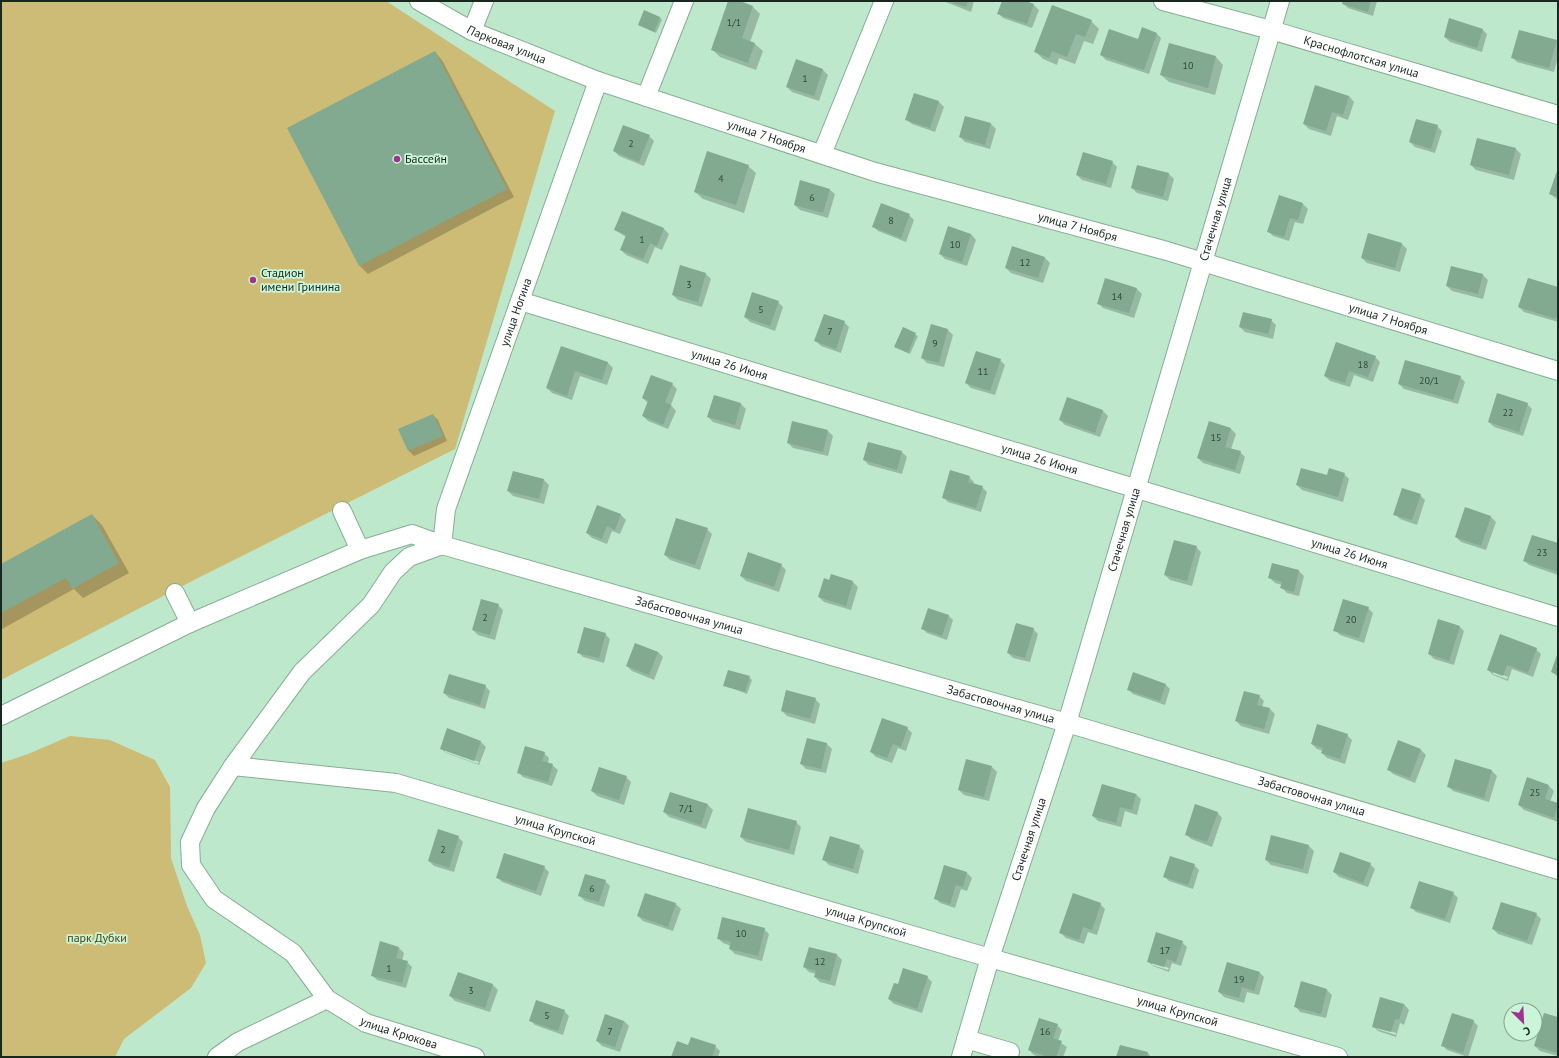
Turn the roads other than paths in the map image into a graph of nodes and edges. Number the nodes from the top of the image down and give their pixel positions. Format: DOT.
graph roads {
  1 [pos="419,1"];
  2 [pos="484,1"];
  3 [pos="684,1"];
  4 [pos="884,1"];
  5 [pos="1163,1"];
  6 [pos="1280,1"];
  7 [pos="1271,30"];
  8 [pos="472,31"];
  9 [pos="598,81"];
  10 [pos="646,97"];
  11 [pos="1558,115"];
  12 [pos="822,154"];
  13 [pos="1202,262"];
  14 [pos="520,301"];
  15 [pos="1558,371"];
  16 [pos="1135,489"];
  17 [pos="342,511"];
  18 [pos="442,545"];
  19 [pos="360,550"];
  20 [pos="175,593"];
  21 [pos="1558,617"];
  22 [pos="190,623"];
  23 [pos="1,716"];
  24 [pos="1067,722"];
  25 [pos="233,766"];
  26 [pos="1558,870"];
  27 [pos="990,958"];
  28 [pos="327,998"];
  29 [pos="966,1039"];
  30 [pos="1010,1052"];
  31 [pos="217,1057"];
  32 [pos="475,1057"];
  33 [pos="961,1057"];
  34 [pos="1338,1057"];
  1 -- 8 [label="street, Парковая улица"];
  2 -- 8 [label="street"];
  3 -- 10 [label="street"];
  4 -- 12 [label="street"];
  5 -- 7 [label="street, Краснофлотская улица"];
  6 -- 7 [label="street, Стачечная улица"];
  7 -- 11 [label="street, Краснофлотская улица"];
  7 -- 13 [label="street, Стачечная улица"];
  8 -- 9 [label="street, Парковая улица"];
  9 -- 10 [label="street, улица 7 Ноября"];
  9 -- 14 [label="street, улица Ногина"];
  10 -- 12 [label="street, улица 7 Ноября"];
  12 -- 13 [label="street, улица 7 Ноября"];
  13 -- 15 [label="street, улица 7 Ноября"];
  13 -- 16 [label="street, Стачечная улица"];
  14 -- 16 [label="street, улица 26 Июня"];
  14 -- 18 [label="street, улица Ногина"];
  16 -- 21 [label="street, улица 26 Июня"];
  16 -- 24 [label="street, Стачечная улица"];
  17 -- 19 [label="street"];
  18 -- 19 [label="street, Забастовочная улица"];
  18 -- 24 [label="street, Забастовочная улица"];
  18 -- 25 [label="street"];
  19 -- 22 [label="street, Забастовочная улица"];
  20 -- 22 [label="street"];
  22 -- 23 [label="street, Забастовочная улица"];
  24 -- 26 [label="street, Забастовочная улица"];
  24 -- 27 [label="street, Стачечная улица"];
  25 -- 27 [label="street, улица Крупской"];
  25 -- 28 [label="street"];
  27 -- 29 [label="street, Стачечная улица"];
  27 -- 34 [label="street, улица Крупской"];
  28 -- 31 [label="street"];
  28 -- 32 [label="street, улица Крюкова"];
  29 -- 30 [label="street"];
  29 -- 33 [label="street, Стачечная улица"];
}
